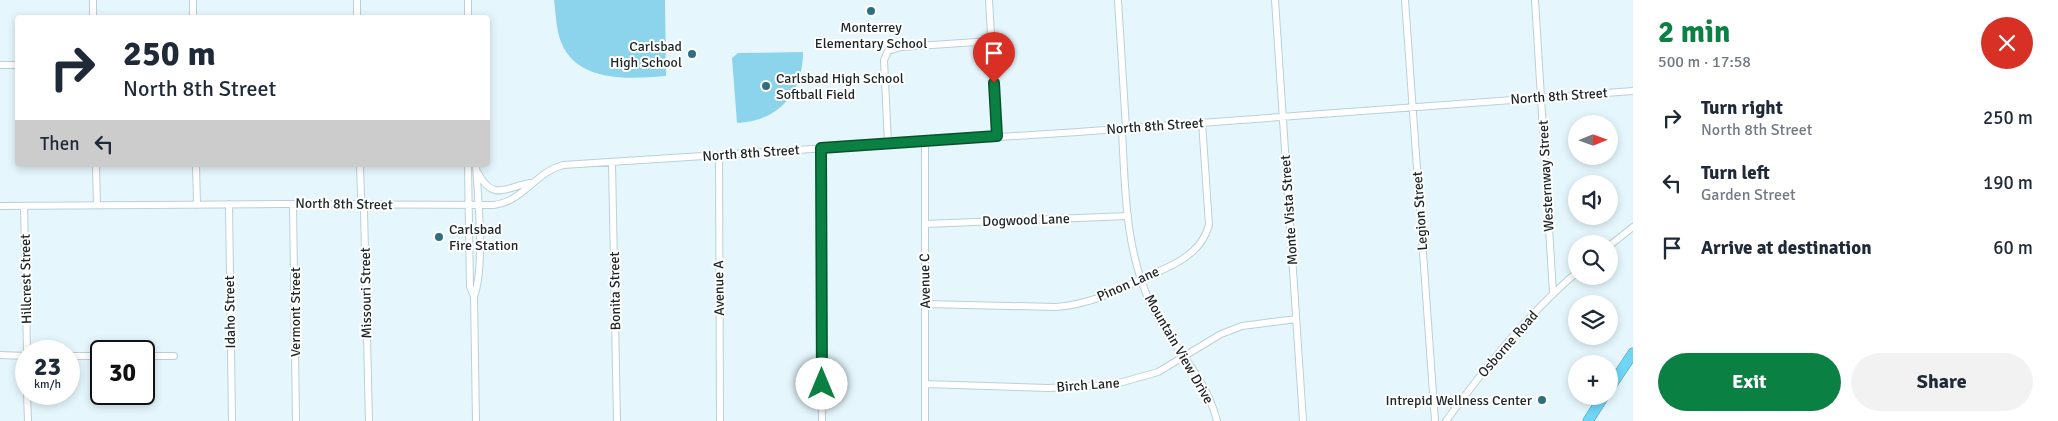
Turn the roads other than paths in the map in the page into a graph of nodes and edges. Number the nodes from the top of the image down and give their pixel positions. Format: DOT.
graph roads {
  1 [pos="93,0"];
  2 [pos="193,0"];
  3 [pos="357,0"];
  4 [pos="468,0"];
  5 [pos="989,0"];
  6 [pos="1118,0"];
  7 [pos="1275,0"];
  8 [pos="1405,0"];
  9 [pos="1535,0"];
  10 [pos="93,15"];
  11 [pos="193,15"];
  12 [pos="357,15"];
  13 [pos="468,15"];
  14 [pos="992,41"];
  15 [pos="0,65"];
  16 [pos="15,66"];
  17 [pos="1633,91"];
  18 [pos="1542,98"];
  19 [pos="1412,107"];
  20 [pos="1283,117"];
  21 [pos="1202,122"];
  22 [pos="1124,128"];
  23 [pos="997,136"];
  24 [pos="925,140"];
  25 [pos="888,143"];
  26 [pos="821,148"];
  27 [pos="720,155"];
  28 [pos="612,162"];
  29 [pos="96,167"];
  30 [pos="196,167"];
  31 [pos="360,167"];
  32 [pos="468,167"];
  33 [pos="476,167"];
  34 [pos="531,183"];
  35 [pos="197,204"];
  36 [pos="229,204"];
  37 [pos="293,204"];
  38 [pos="362,204"];
  39 [pos="97,205"];
  40 [pos="0,206"];
  41 [pos="24,206"];
  42 [pos="468,206"];
  43 [pos="478,206"];
  44 [pos="1128,216"];
  45 [pos="925,224"];
  46 [pos="1633,227"];
  47 [pos="1618,239"];
  48 [pos="1141,279"];
  49 [pos="1568,280"];
  50 [pos="1554,293"];
  51 [pos="474,296"];
  52 [pos="925,304"];
  53 [pos="1296,319"];
  54 [pos="27,340"];
  55 [pos="1633,353"];
  56 [pos="0,355"];
  57 [pos="15,356"];
  58 [pos="155,356"];
  59 [pos="174,356"];
  60 [pos="1185,356"];
  61 [pos="1618,376"];
  62 [pos="925,384"];
  63 [pos="27,405"];
  64 [pos="1598,405"];
  65 [pos="28,421"];
  66 [pos="232,421"];
  67 [pos="296,421"];
  68 [pos="369,421"];
  69 [pos="476,421"];
  70 [pos="617,421"];
  71 [pos="720,421"];
  72 [pos="822,421"];
  73 [pos="925,421"];
  74 [pos="1217,421"];
  75 [pos="1303,421"];
  76 [pos="1435,421"];
  77 [pos="1446,421"];
  78 [pos="1588,421"];
  1 -- 10 [label="street"];
  2 -- 11 [label="street"];
  3 -- 12 [label="street"];
  4 -- 13 [label="street"];
  5 -- 14 [label="street"];
  6 -- 22 [label="street, Mountain View Drive"];
  7 -- 20 [label="street, Monte Vista Street"];
  8 -- 19 [label="street, Legion Street"];
  9 -- 18 [label="street, Westernway Street"];
  14 -- 23 [label="street"];
  14 -- 25 [label="street"];
  15 -- 16 [label="street"];
  17 -- 18 [label="street, North 8th Street"];
  18 -- 19 [label="street, North 8th Street"];
  18 -- 50 [label="street, Westernway Street"];
  19 -- 20 [label="street, North 8th Street"];
  19 -- 76 [label="street, Legion Street"];
  20 -- 21 [label="street, North 8th Street"];
  20 -- 53 [label="street, Monte Vista Street"];
  21 -- 22 [label="street, North 8th Street"];
  21 -- 48 [label="street, Pinon Lane"];
  22 -- 23 [label="street, North 8th Street"];
  22 -- 44 [label="street, Mountain View Drive"];
  23 -- 24 [label="street, North 8th Street"];
  24 -- 25 [label="street, North 8th Street"];
  24 -- 45 [label="street, Avenue C"];
  25 -- 26 [label="street, North 8th Street"];
  26 -- 27 [label="street, North 8th Street"];
  26 -- 72 [label="street"];
  27 -- 28 [label="street, North 8th Street"];
  27 -- 71 [label="street, Avenue A"];
  28 -- 34 [label="street, North 8th Street"];
  28 -- 70 [label="street, Bonita Street"];
  29 -- 39 [label="street"];
  30 -- 35 [label="street"];
  31 -- 38 [label="street, Missouri Street"];
  32 -- 42 [label="street"];
  33 -- 34 [label="street"];
  33 -- 43 [label="street"];
  34 -- 43 [label="street, North 8th Street"];
  35 -- 36 [label="street, North 8th Street"];
  35 -- 39 [label="street, North 8th Street"];
  36 -- 37 [label="street, North 8th Street"];
  36 -- 66 [label="street, Idaho Street"];
  37 -- 38 [label="street, North 8th Street"];
  37 -- 67 [label="street, Vermont Street"];
  38 -- 42 [label="street, North 8th Street"];
  38 -- 68 [label="street, Missouri Street"];
  39 -- 41 [label="street, North 8th Street"];
  40 -- 41 [label="street, North 8th Street"];
  41 -- 54 [label="street, Hillcrest Street"];
  42 -- 43 [label="street, North 8th Street"];
  42 -- 51 [label="street"];
  43 -- 51 [label="street"];
  44 -- 45 [label="street, Dogwood Lane"];
  44 -- 48 [label="street, Mountain View Drive"];
  45 -- 52 [label="street, Avenue C"];
  46 -- 47 [label="street"];
  48 -- 52 [label="street, Pinon Lane"];
  48 -- 60 [label="street, Mountain View Drive"];
  49 -- 50 [label="street, Osborne Road"];
  50 -- 77 [label="street, Osborne Road"];
  51 -- 69 [label="street"];
  52 -- 62 [label="street, Avenue C"];
  53 -- 60 [label="street, Birch Lane"];
  53 -- 75 [label="street, Monte Vista Street"];
  55 -- 61 [label="highway"];
  56 -- 57 [label="street"];
  58 -- 59 [label="street"];
  60 -- 62 [label="street, Birch Lane"];
  60 -- 74 [label="street, Mountain View Drive"];
  62 -- 73 [label="street, Avenue C"];
  63 -- 65 [label="street"];
  64 -- 78 [label="highway"];
}
